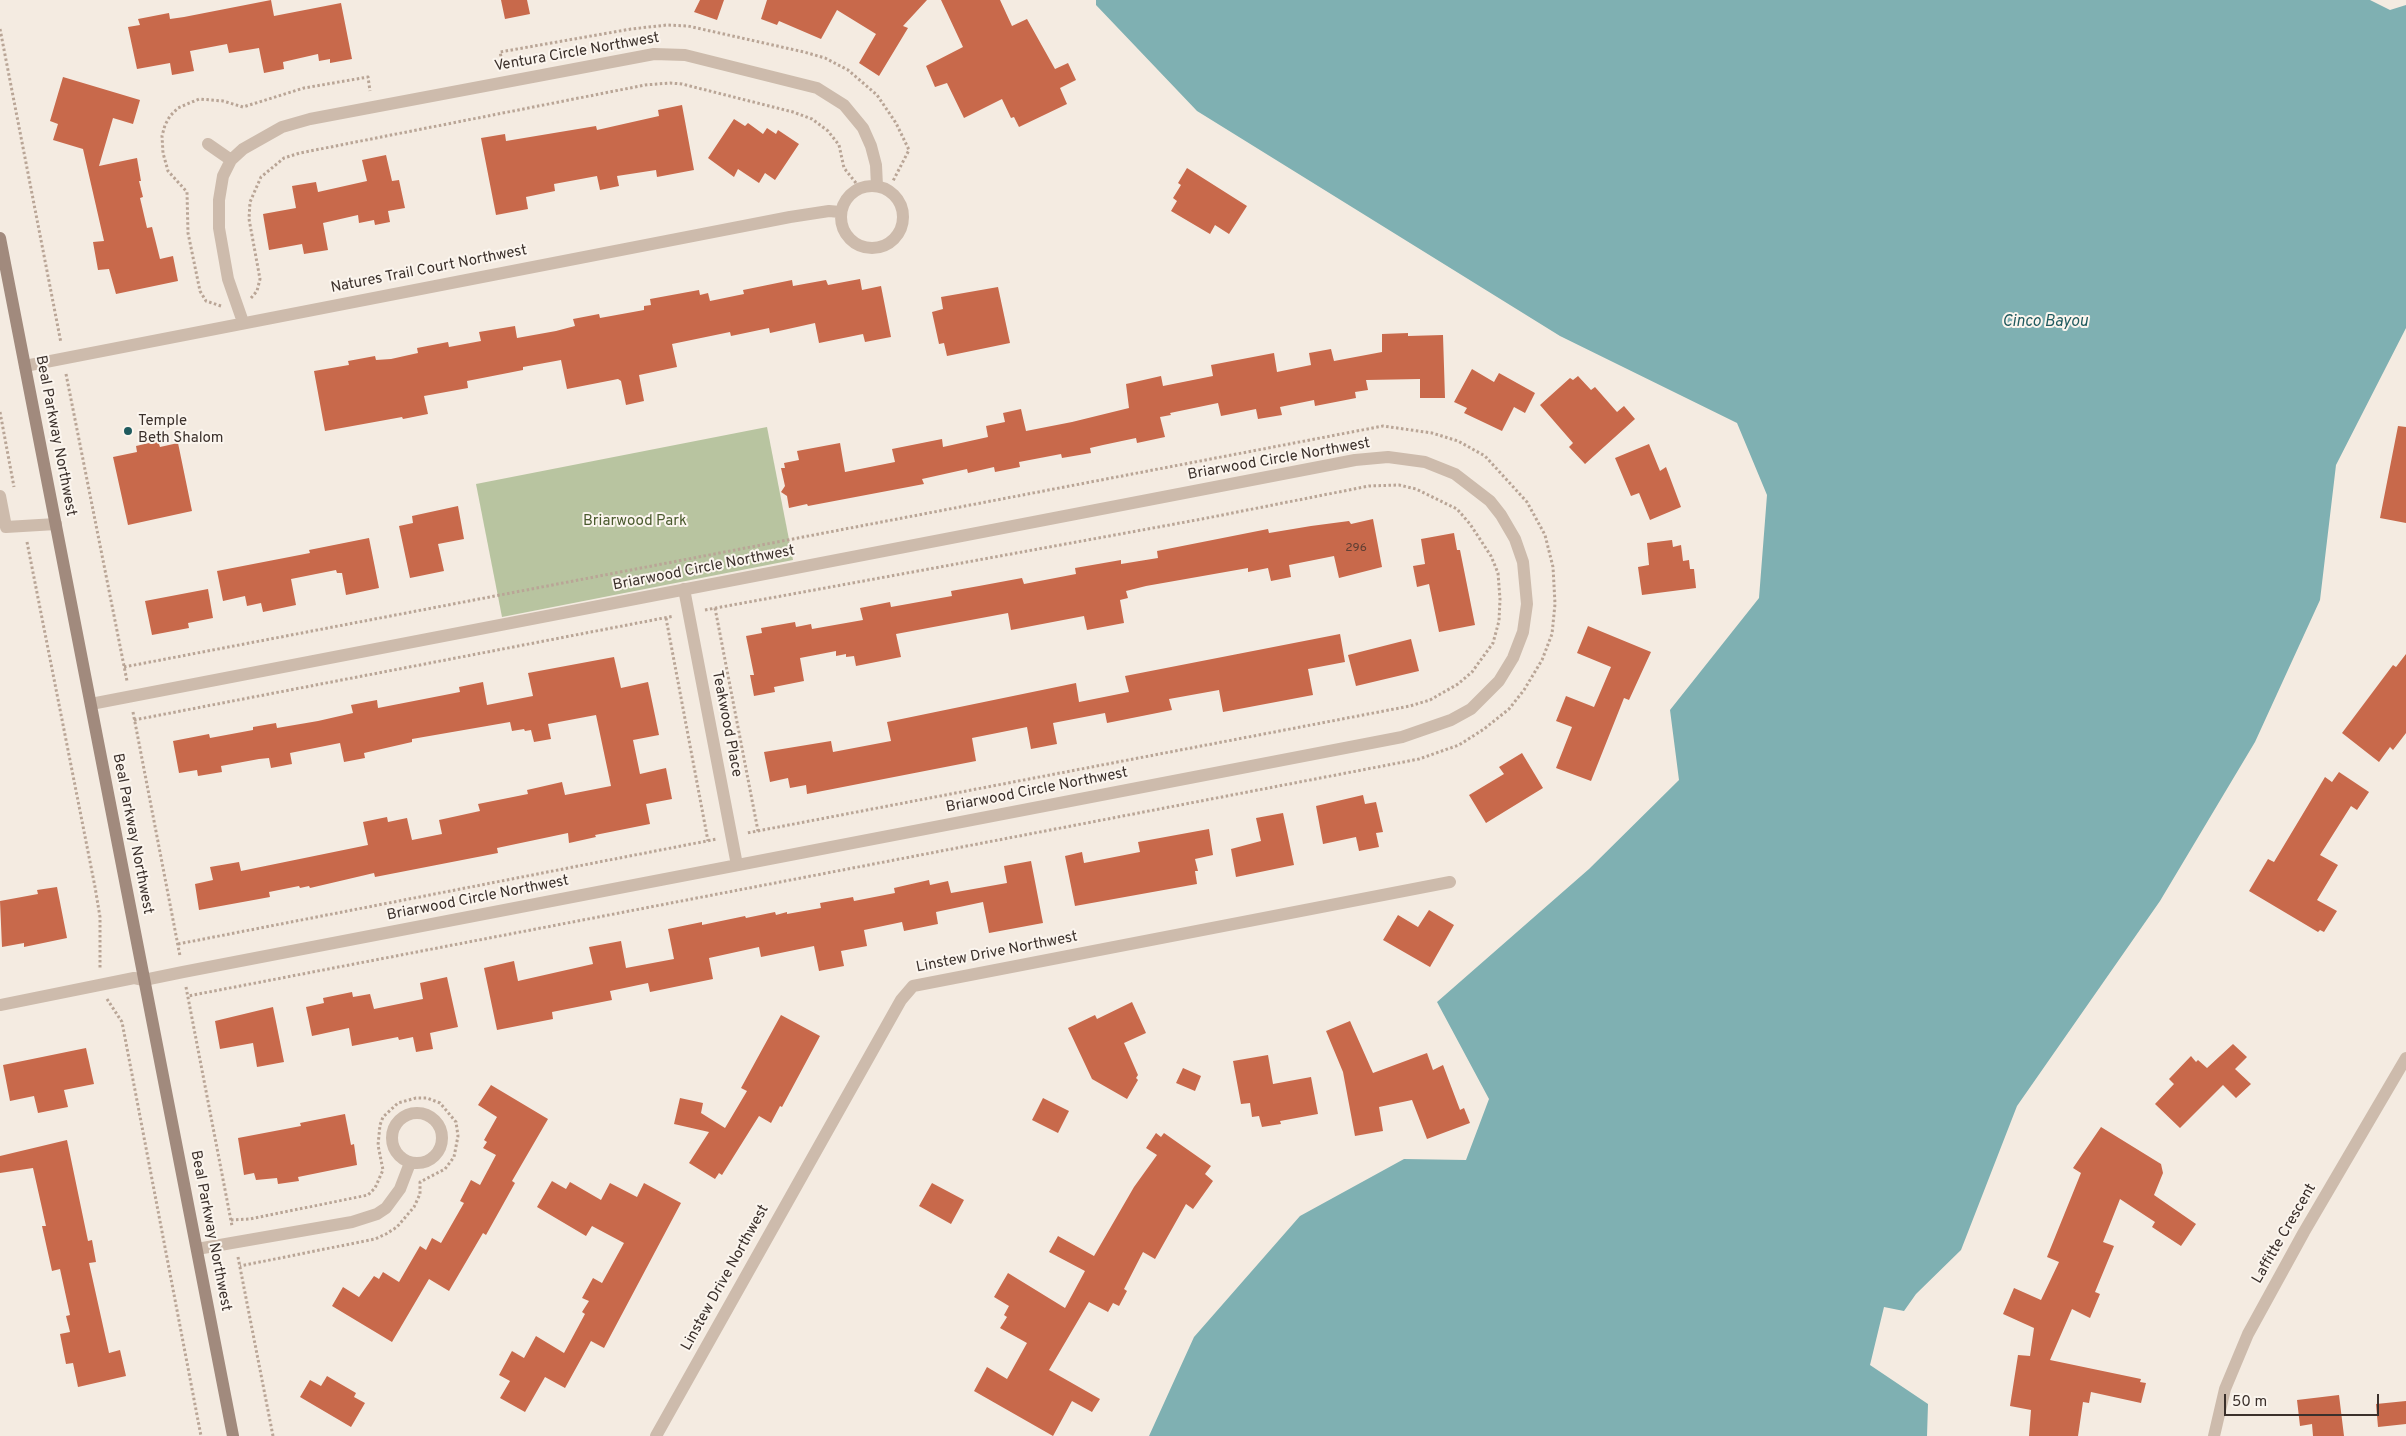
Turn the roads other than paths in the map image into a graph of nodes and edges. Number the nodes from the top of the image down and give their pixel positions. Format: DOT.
graph roads {
  1 [pos="208,144"];
  2 [pos="232,160"];
  3 [pos="877,186"];
  4 [pos="840,212"];
  5 [pos="0,238"];
  6 [pos="243,322"];
  7 [pos="25,366"];
  8 [pos="0,496"];
  9 [pos="56,524"];
  10 [pos="684,589"];
  11 [pos="91,704"];
  12 [pos="737,866"];
  13 [pos="1450,882"];
  14 [pos="144,980"];
  15 [pos="0,1005"];
  16 [pos="2406,1058"];
  17 [pos="410,1163"];
  18 [pos="197,1249"];
  19 [pos="233,1436"];
  20 [pos="656,1436"];
  21 [pos="2214,1436"];
  1 -- 2 [label="street"];
  2 -- 3 [label="street, Ventura Circle Northwest"];
  2 -- 6 [label="street, Ventura Circle Northwest"];
  3 -- 4 [label="street"];
  3 -- 4 [label="street"];
  4 -- 6 [label="street, Natures Trail Court Northwest"];
  5 -- 7 [label="main road, Beal Parkway Northwest"];
  6 -- 7 [label="street, Natures Trail Court Northwest"];
  7 -- 9 [label="main road, Beal Parkway Northwest"];
  8 -- 9 [label="street"];
  9 -- 11 [label="main road, Beal Parkway Northwest"];
  10 -- 11 [label="street, Briarwood Circle Northwest"];
  10 -- 12 [label="street, Teakwood Place"];
  10 -- 12 [label="street, Briarwood Circle Northwest"];
  11 -- 14 [label="main road, Beal Parkway Northwest"];
  12 -- 14 [label="street, Briarwood Circle Northwest"];
  13 -- 20 [label="street, Linstew Drive Northwest"];
  14 -- 15 [label="street, Briarwood Circle Northwest"];
  14 -- 18 [label="main road, Beal Parkway Northwest"];
  16 -- 21 [label="street, Laffitte Crescent"];
  17 -- 17 [label="street"];
  17 -- 18 [label="street"];
  18 -- 19 [label="main road, Beal Parkway Northwest"];
}
